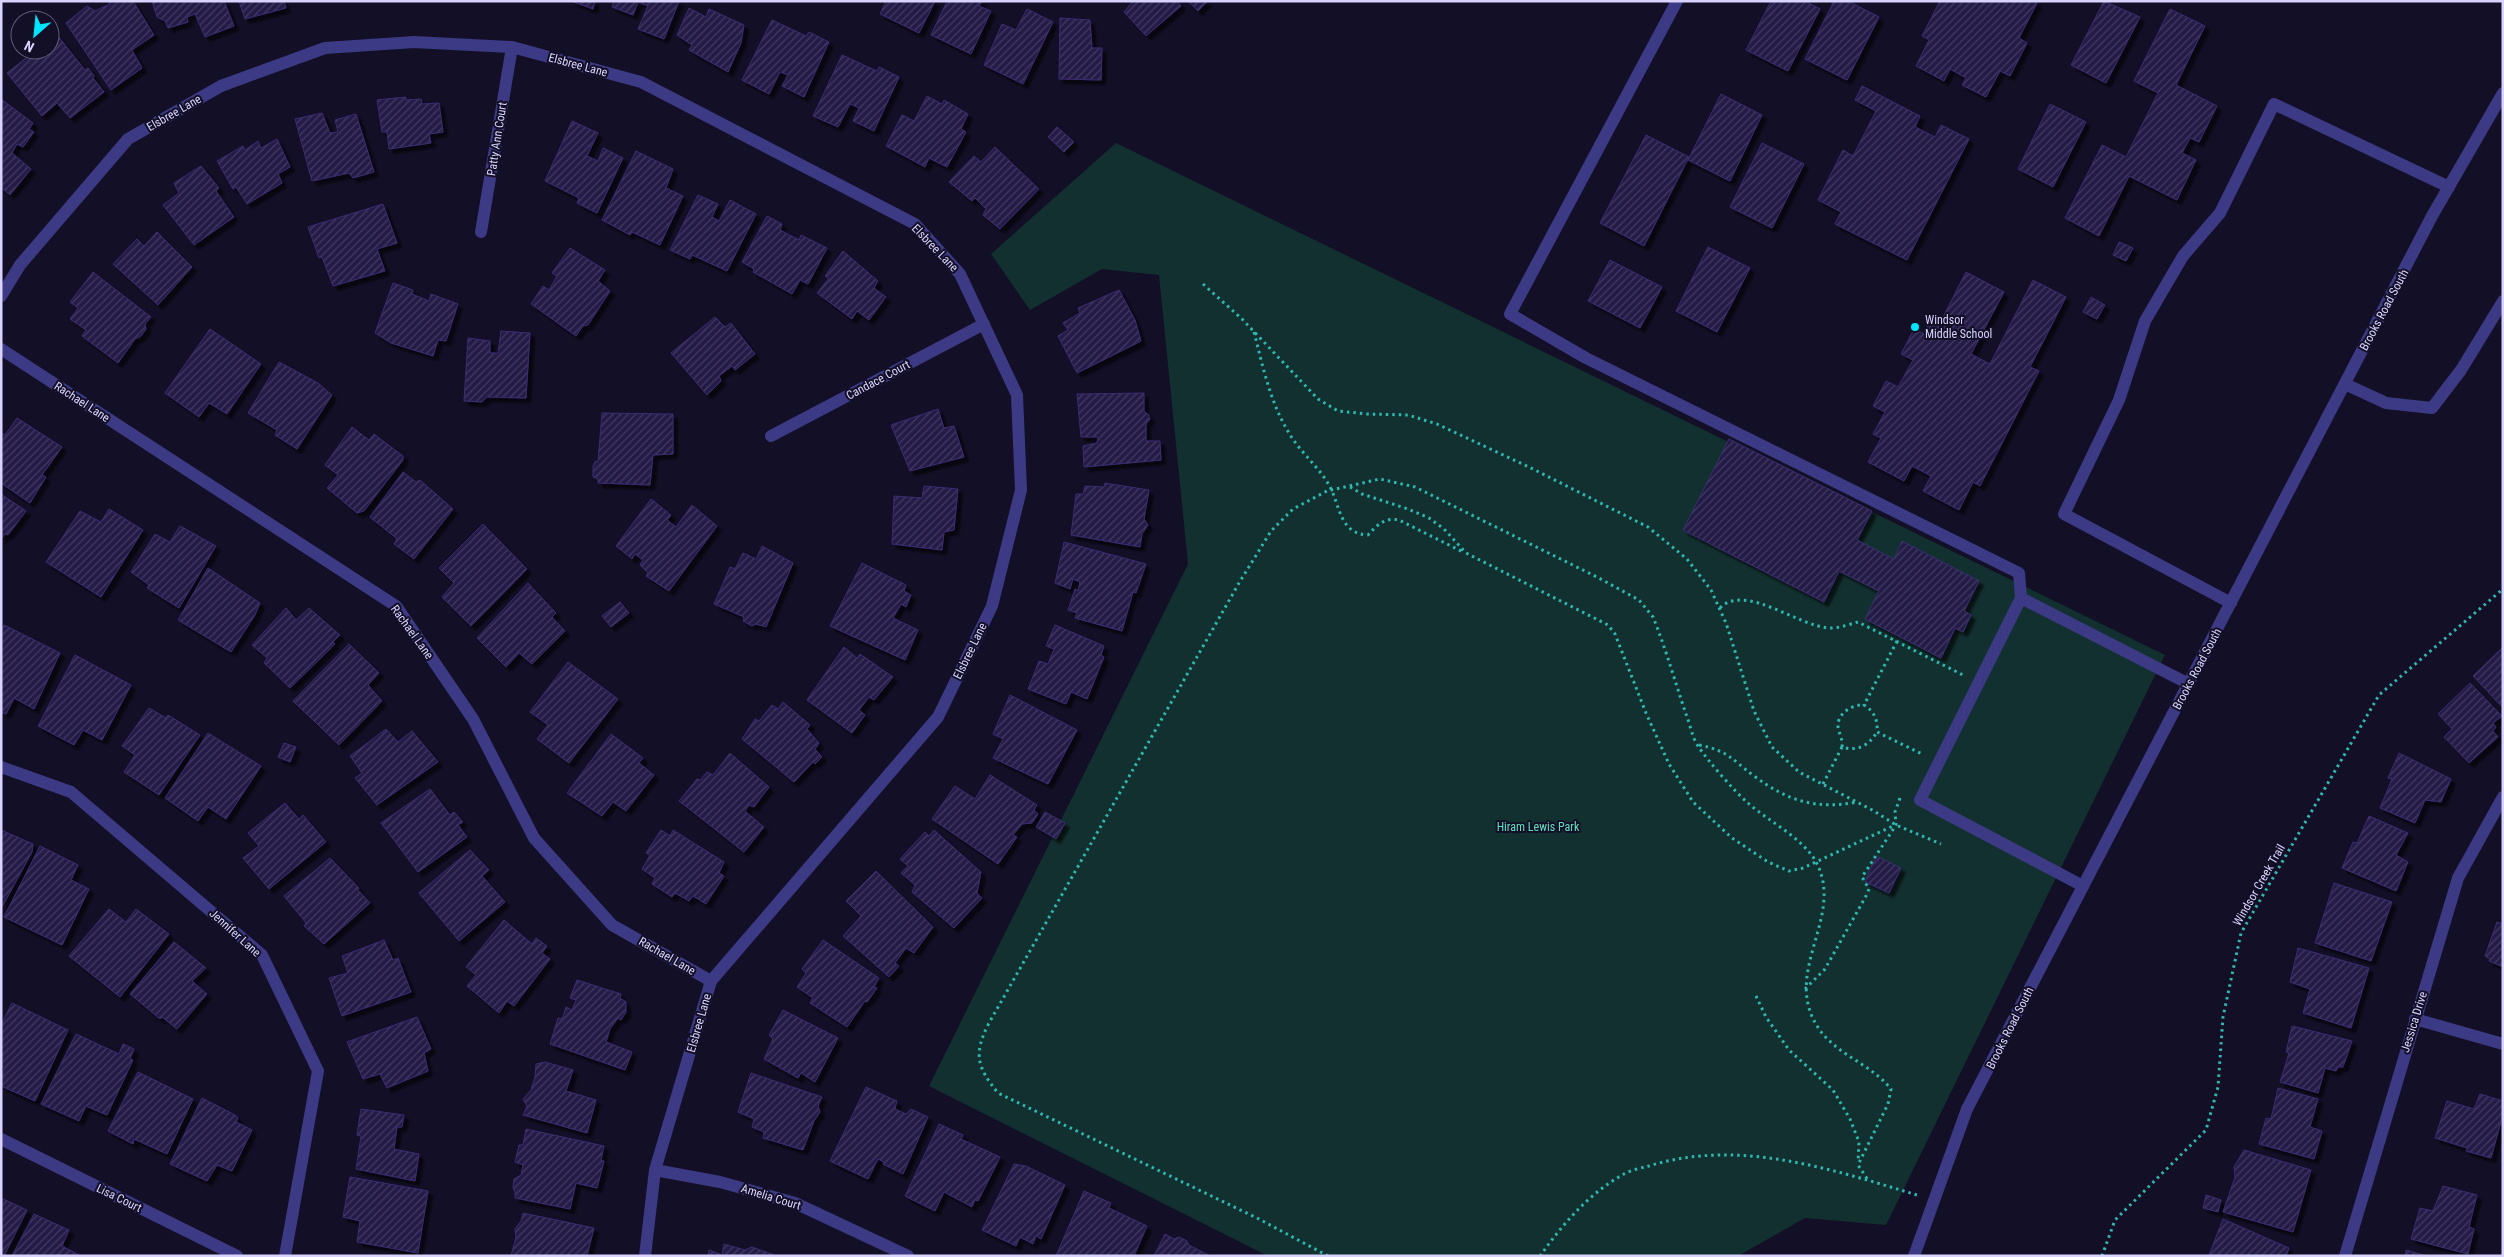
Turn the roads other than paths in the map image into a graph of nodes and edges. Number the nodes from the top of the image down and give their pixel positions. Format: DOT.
graph roads {
  1 [pos="1677,1"];
  2 [pos="512,47"];
  3 [pos="2503,93"];
  4 [pos="2449,187"];
  5 [pos="481,232"];
  6 [pos="1,296"];
  7 [pos="2503,301"];
  8 [pos="984,324"];
  9 [pos="1,349"];
  10 [pos="2345,384"];
  11 [pos="771,436"];
  12 [pos="2021,598"];
  13 [pos="2231,603"];
  14 [pos="2189,684"];
  15 [pos="1,766"];
  16 [pos="2503,797"];
  17 [pos="2084,886"];
  18 [pos="711,981"];
  19 [pos="2415,1019"];
  20 [pos="2503,1044"];
  21 [pos="1,1139"];
  22 [pos="655,1170"];
  23 [pos="237,1256"];
  24 [pos="285,1256"];
  25 [pos="645,1256"];
  26 [pos="908,1256"];
  27 [pos="1914,1256"];
  28 [pos="2345,1256"];
  1 -- 12 [label="street"];
  2 -- 5 [label="street, Patty Ann Court"];
  2 -- 6 [label="street, Elsbree Lane"];
  2 -- 8 [label="street, Elsbree Lane"];
  3 -- 4 [label="street, Brooks Road South"];
  4 -- 10 [label="street, Brooks Road South"];
  4 -- 13 [label="street"];
  7 -- 10 [label="street"];
  8 -- 11 [label="street, Candace Court"];
  8 -- 18 [label="street, Elsbree Lane"];
  9 -- 18 [label="street, Rachael Lane"];
  10 -- 13 [label="street, Brooks Road South"];
  12 -- 14 [label="street"];
  12 -- 17 [label="street"];
  13 -- 14 [label="street, Brooks Road South"];
  14 -- 17 [label="street, Brooks Road South"];
  15 -- 24 [label="street, Jennifer Lane"];
  16 -- 19 [label="street, Jessica Drive"];
  17 -- 27 [label="street, Brooks Road South"];
  18 -- 22 [label="street, Elsbree Lane"];
  19 -- 20 [label="street"];
  19 -- 28 [label="street, Jessica Drive"];
  21 -- 23 [label="street, Lisa Court"];
  22 -- 25 [label="street, Elsbree Lane"];
  22 -- 26 [label="street, Amelia Court"];
}
